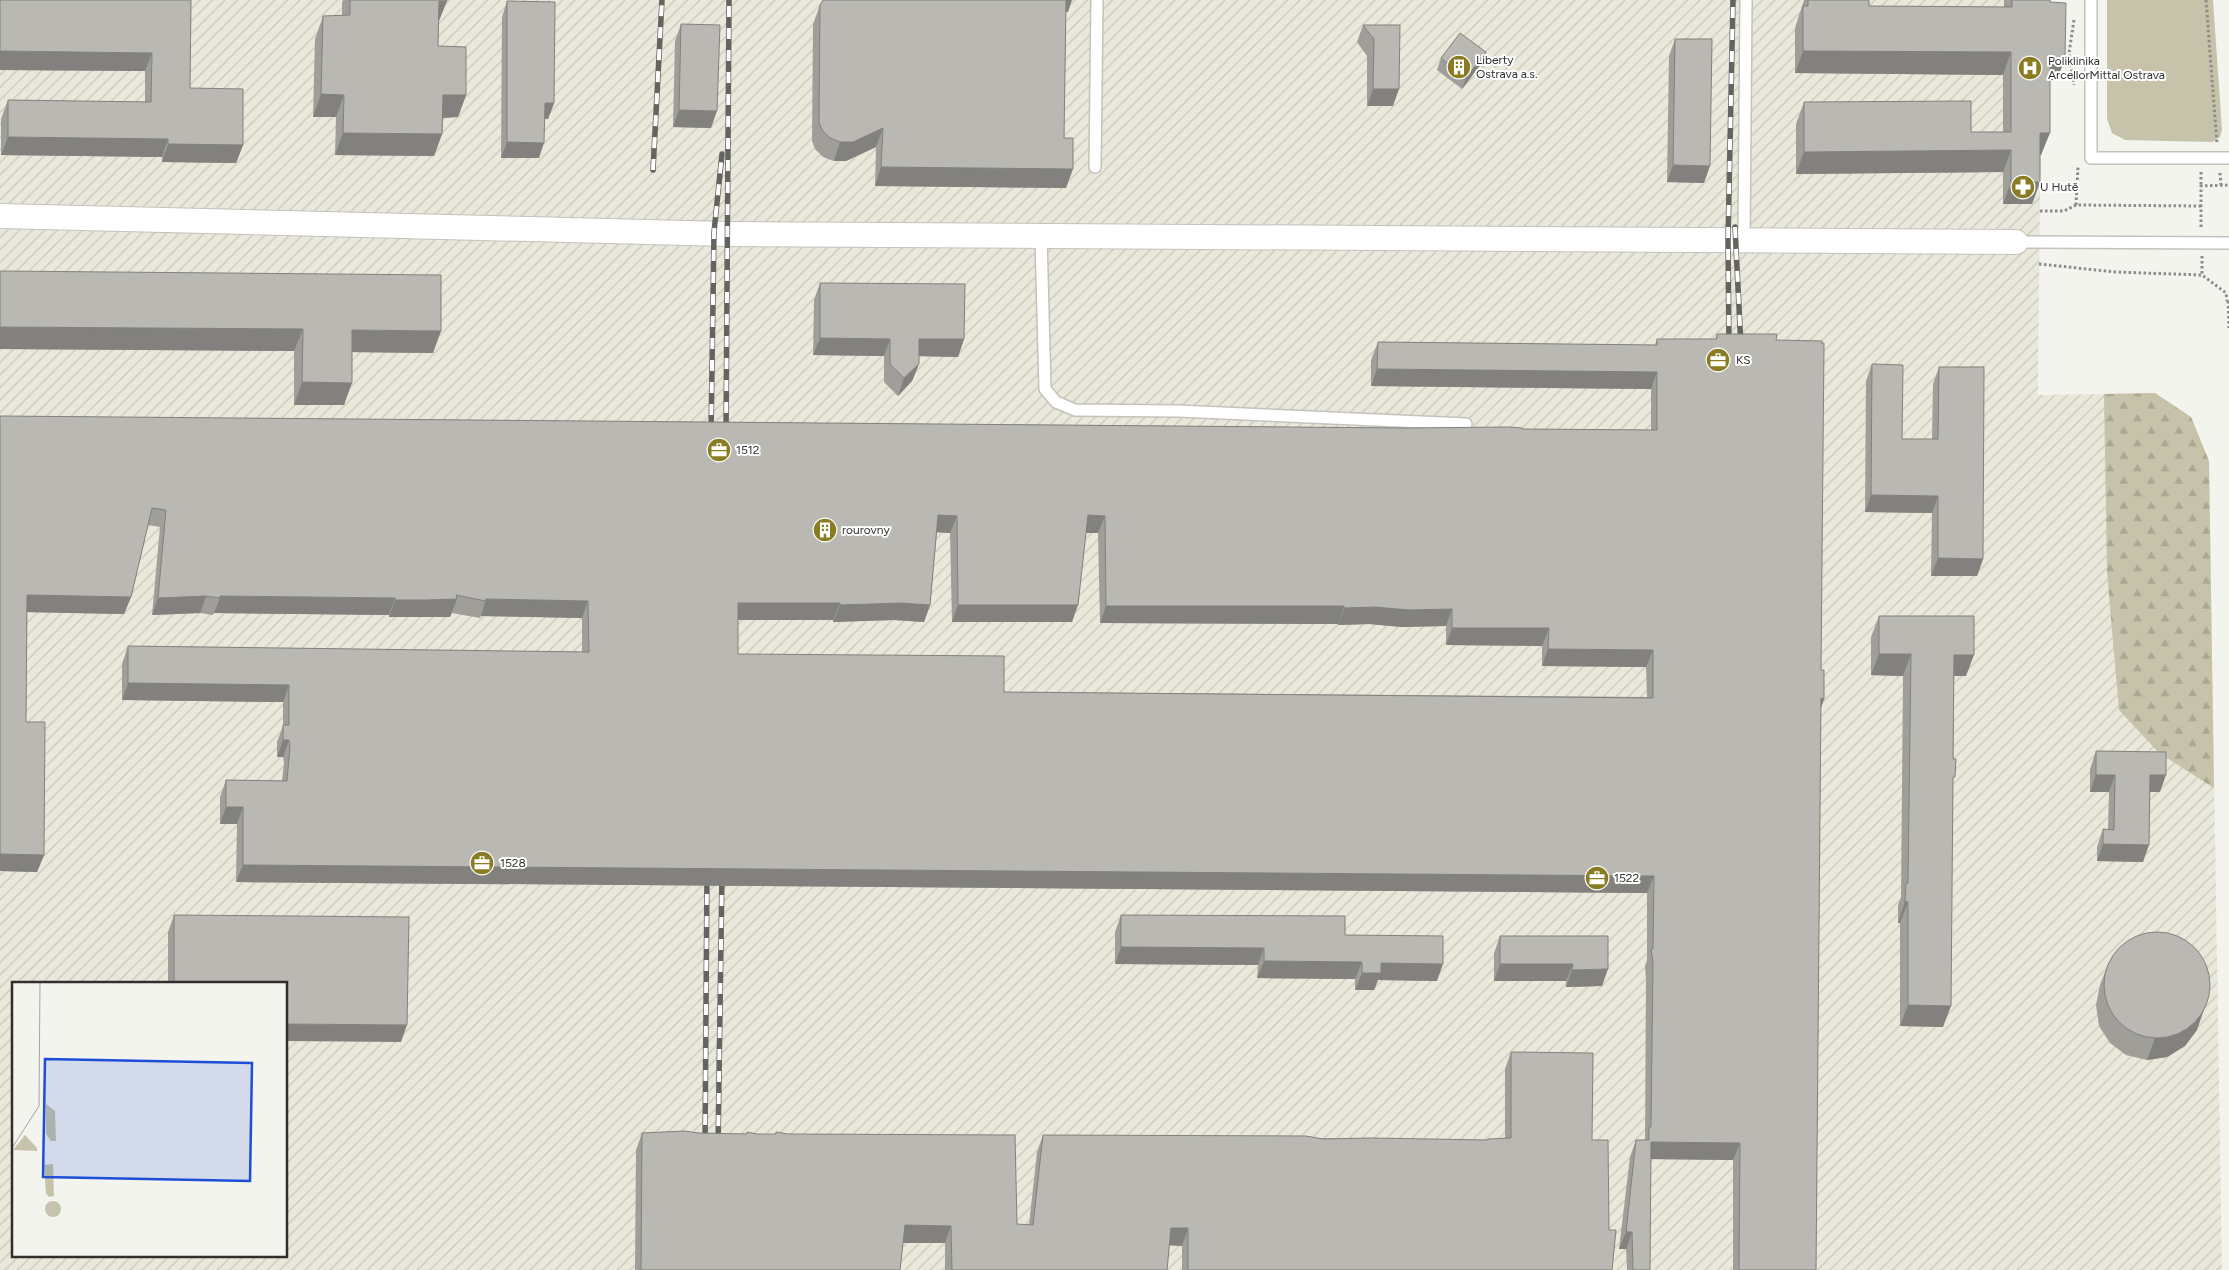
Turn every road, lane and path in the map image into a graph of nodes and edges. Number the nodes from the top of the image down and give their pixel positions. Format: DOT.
graph roads {
  1 [pos="1097,0"];
  2 [pos="1746,0"];
  3 [pos="2091,0"];
  4 [pos="2206,0"];
  5 [pos="2224,158"];
  6 [pos="2078,164"];
  7 [pos="1095,167"];
  8 [pos="2229,185"];
  9 [pos="2221,186"];
  10 [pos="2076,205"];
  11 [pos="2201,206"];
  12 [pos="2040,211"];
  13 [pos="0,216"];
  14 [pos="1041,237"];
  15 [pos="1744,241"];
  16 [pos="2016,242"];
  17 [pos="2202,242"];
  18 [pos="2229,243"];
  19 [pos="2039,264"];
  20 [pos="2202,276"];
  21 [pos="2228,301"];
  22 [pos="2229,328"];
  23 [pos="1466,424"];
  1 -- 7 [label="lane"];
  2 -- 15 [label="lane"];
  3 -- 5 [label="lane"];
  4 -- 5 [label="path"];
  5 -- 9 [label="path"];
  6 -- 10 [label="path"];
  8 -- 9 [label="path"];
  9 -- 11 [label="path"];
  10 -- 11 [label="path"];
  10 -- 12 [label="path"];
  11 -- 17 [label="path"];
  13 -- 14 [label="street"];
  14 -- 15 [label="street"];
  14 -- 23 [label="lane"];
  15 -- 16 [label="street"];
  16 -- 17 [label="lane"];
  17 -- 18 [label="lane"];
  17 -- 20 [label="path"];
  19 -- 20 [label="path"];
  20 -- 21 [label="path"];
  21 -- 22 [label="path"];
}
